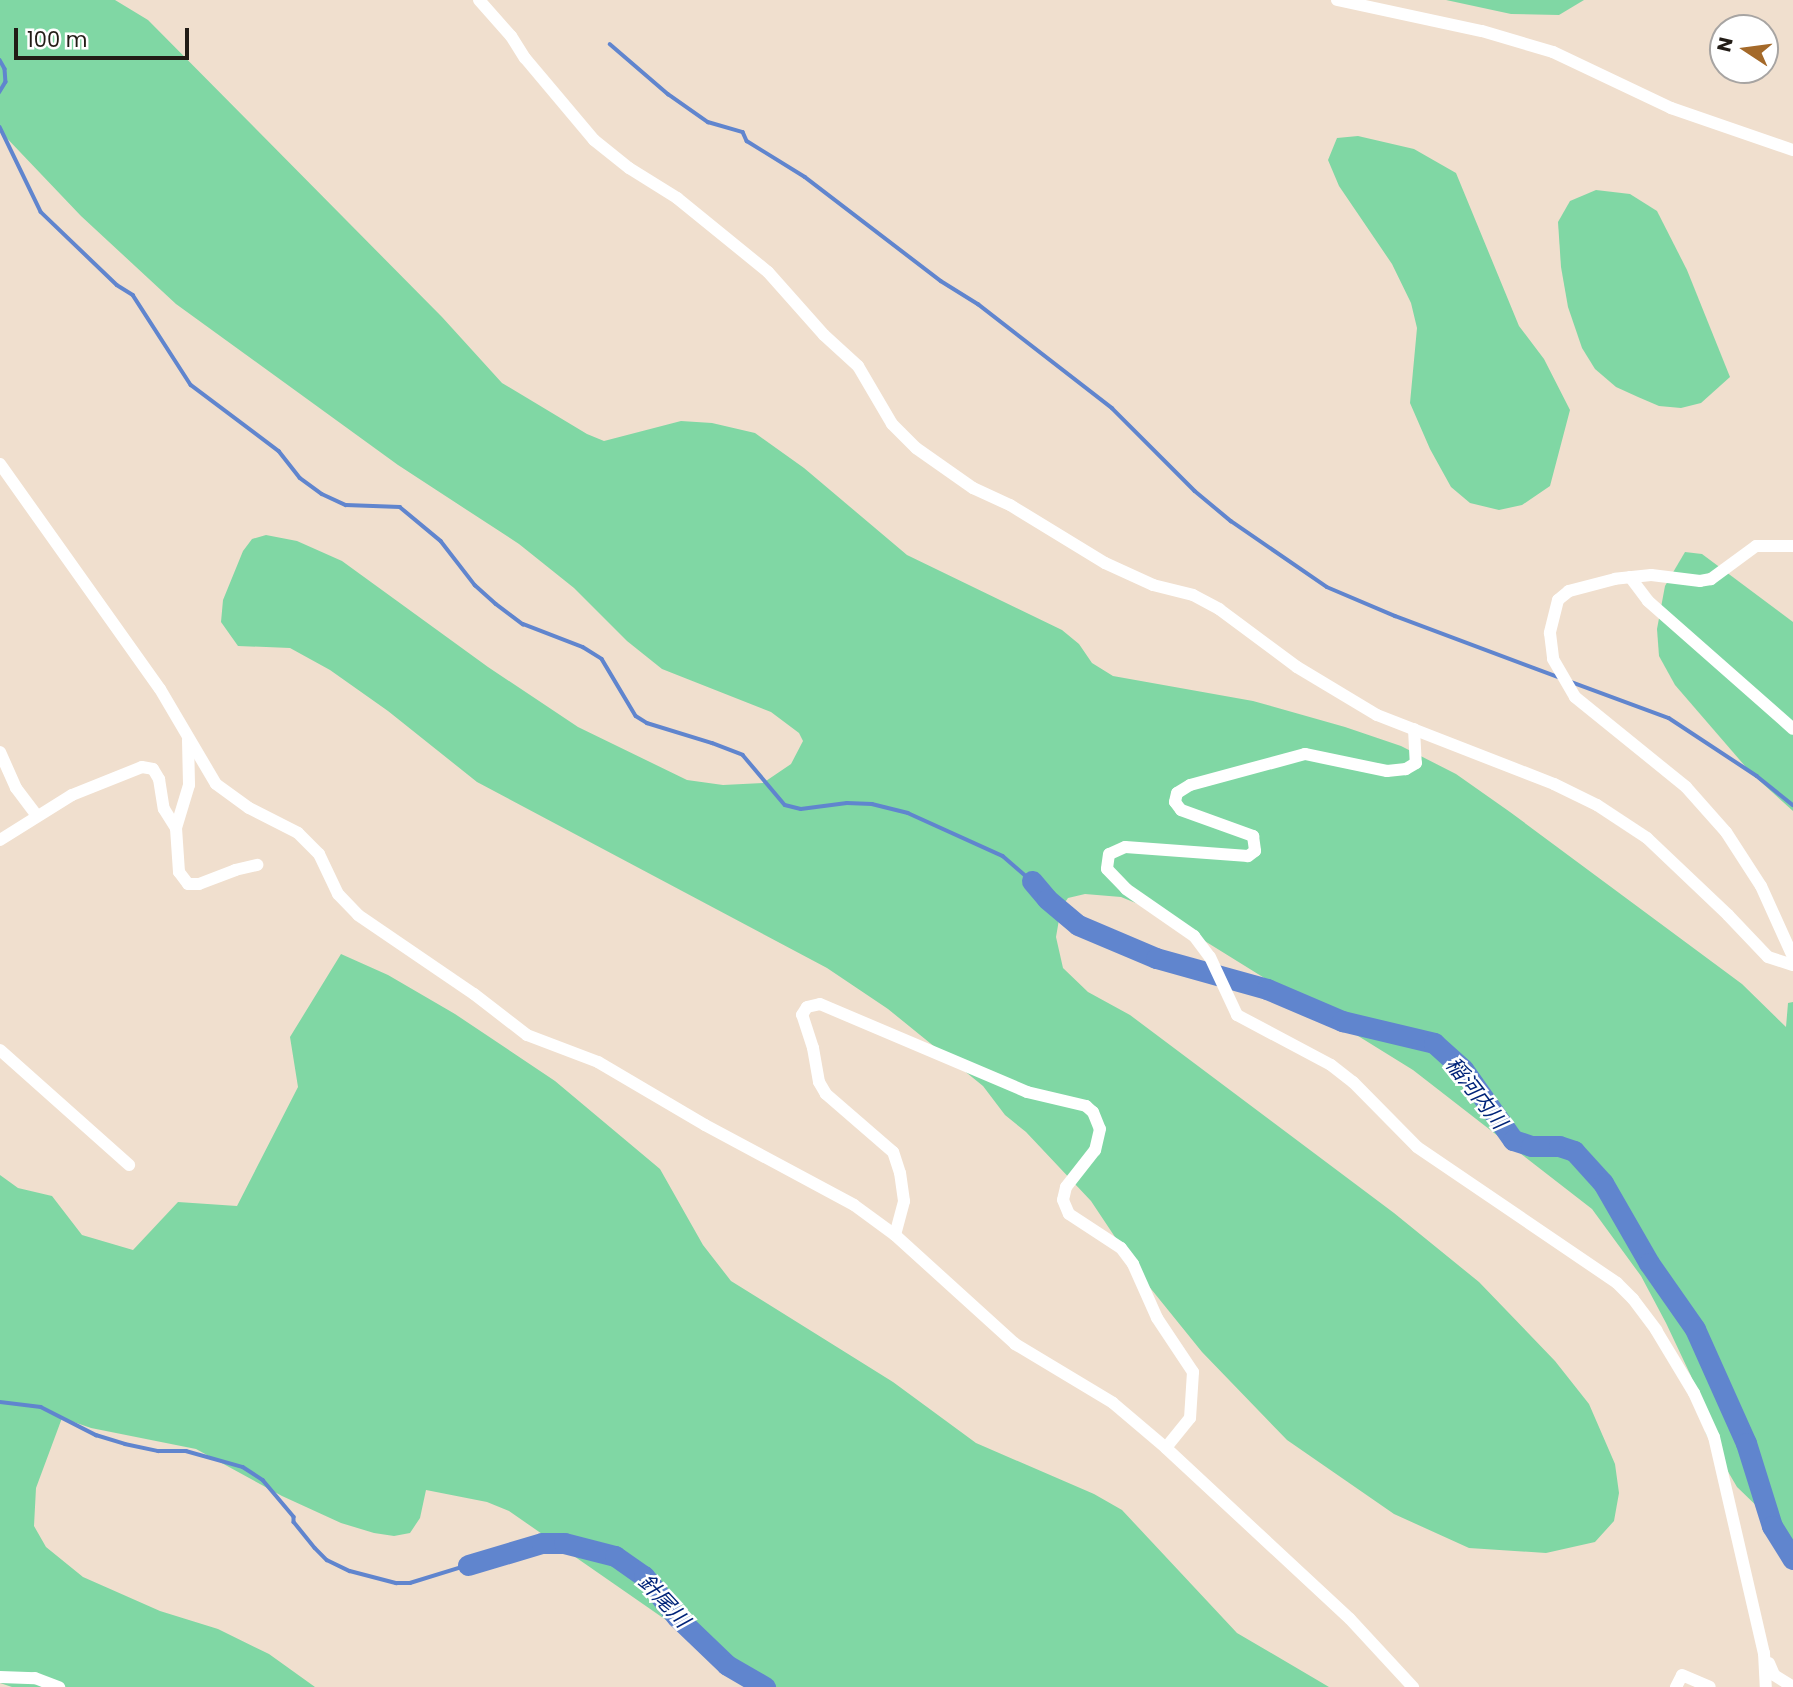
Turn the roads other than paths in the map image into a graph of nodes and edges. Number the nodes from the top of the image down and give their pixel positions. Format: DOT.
graph roads {
  1 [pos="479,0"];
  2 [pos="1337,0"];
  3 [pos="1793,150"];
  4 [pos="0,464"];
  5 [pos="1793,546"];
  6 [pos="1630,577"];
  7 [pos="1414,729"];
  8 [pos="1793,729"];
  9 [pos="188,736"];
  10 [pos="0,752"];
  11 [pos="37,816"];
  12 [pos="176,828"];
  13 [pos="0,840"];
  14 [pos="257,866"];
  15 [pos="1793,957"];
  16 [pos="1793,965"];
  17 [pos="0,1050"];
  18 [pos="129,1165"];
  19 [pos="895,1235"];
  20 [pos="1166,1448"];
  21 [pos="1764,1653"];
  22 [pos="0,1677"];
  23 [pos="59,1687"];
  24 [pos="1413,1687"];
  25 [pos="1676,1687"];
  26 [pos="1710,1687"];
  27 [pos="1766,1687"];
  28 [pos="1793,1687"];
  1 -- 7 [label="street"];
  2 -- 3 [label="street"];
  4 -- 9 [label="street"];
  5 -- 6 [label="street"];
  6 -- 8 [label="street"];
  6 -- 15 [label="street"];
  7 -- 16 [label="street"];
  7 -- 21 [label="street"];
  9 -- 12 [label="street"];
  9 -- 19 [label="street"];
  10 -- 11 [label="street"];
  11 -- 12 [label="street"];
  11 -- 13 [label="street"];
  12 -- 14 [label="street"];
  17 -- 18 [label="street"];
  19 -- 20 [label="street"];
  19 -- 20 [label="street"];
  20 -- 24 [label="street"];
  21 -- 27 [label="street"];
  21 -- 28 [label="street"];
  22 -- 23 [label="street"];
  25 -- 26 [label="street"];
}
